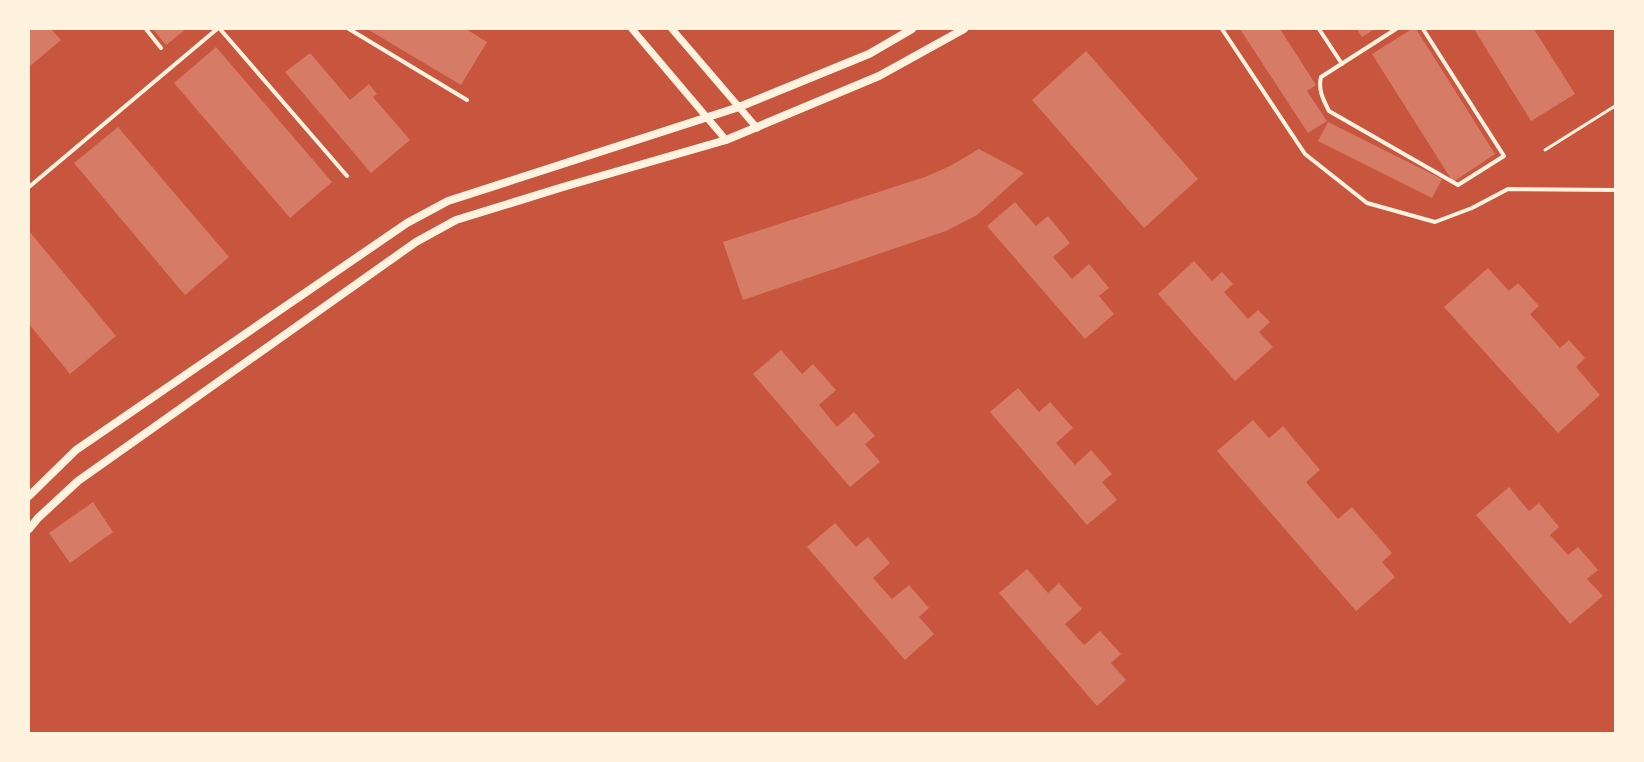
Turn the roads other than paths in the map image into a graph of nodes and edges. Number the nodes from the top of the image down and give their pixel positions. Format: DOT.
graph roads {
  1 [pos="146,29"];
  2 [pos="218,29"];
  3 [pos="349,29"];
  4 [pos="632,29"];
  5 [pos="672,29"];
  6 [pos="912,29"];
  7 [pos="964,29"];
  8 [pos="1222,29"];
  9 [pos="1319,29"];
  10 [pos="1396,29"];
  11 [pos="1423,29"];
  12 [pos="161,48"];
  13 [pos="1342,64"];
  14 [pos="467,100"];
  15 [pos="1615,106"];
  16 [pos="739,107"];
  17 [pos="708,118"];
  18 [pos="757,128"];
  19 [pos="726,140"];
  20 [pos="1545,150"];
  21 [pos="347,176"];
  22 [pos="29,187"];
  23 [pos="1615,190"];
  24 [pos="29,496"];
  25 [pos="29,529"];
  1 -- 12 [label="street"];
  2 -- 21 [label="street"];
  2 -- 22 [label="street"];
  3 -- 14 [label="street"];
  4 -- 17 [label="street"];
  5 -- 16 [label="street"];
  6 -- 16 [label="main road"];
  7 -- 18 [label="main road"];
  8 -- 23 [label="street"];
  9 -- 13 [label="street"];
  10 -- 13 [label="street"];
  11 -- 13 [label="street"];
  15 -- 20 [label="lane"];
  16 -- 17 [label="main road"];
  16 -- 18 [label="street"];
  17 -- 19 [label="street"];
  17 -- 24 [label="main road"];
  18 -- 19 [label="main road"];
  19 -- 25 [label="main road"];
}
